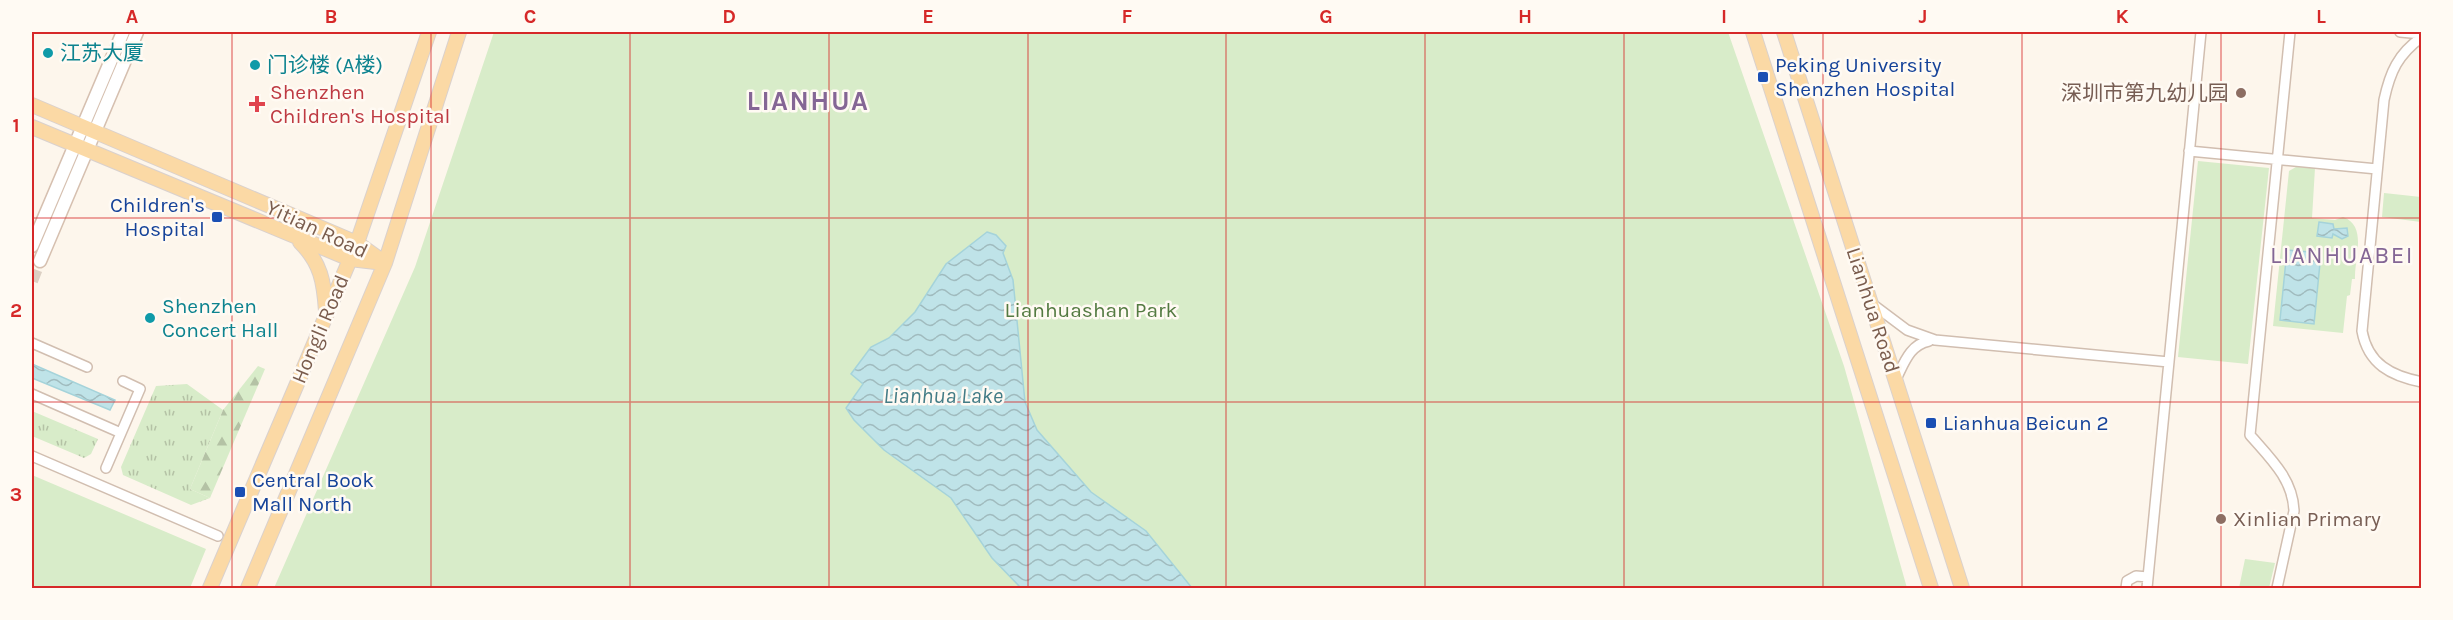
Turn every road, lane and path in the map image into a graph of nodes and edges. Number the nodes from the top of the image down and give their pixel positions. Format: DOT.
graph roads {
  1 [pos="123,32"];
  2 [pos="137,32"];
  3 [pos="429,32"];
  4 [pos="459,32"];
  5 [pos="1753,32"];
  6 [pos="1784,32"];
  7 [pos="2201,32"];
  8 [pos="2290,32"];
  9 [pos="2400,32"];
  10 [pos="2421,35"];
  11 [pos="32,105"];
  12 [pos="32,127"];
  13 [pos="89,129"];
  14 [pos="81,148"];
  15 [pos="2189,151"];
  16 [pos="2277,159"];
  17 [pos="2378,169"];
  18 [pos="296,238"];
  19 [pos="357,243"];
  20 [pos="32,246"];
  21 [pos="350,260"];
  22 [pos="40,261"];
  23 [pos="385,263"];
  24 [pos="1870,302"];
  25 [pos="326,315"];
  26 [pos="1935,340"];
  27 [pos="34,344"];
  28 [pos="2169,362"];
  29 [pos="87,367"];
  30 [pos="123,381"];
  31 [pos="1895,381"];
  32 [pos="2421,382"];
  33 [pos="32,394"];
  34 [pos="121,433"];
  35 [pos="32,456"];
  36 [pos="106,468"];
  37 [pos="218,536"];
  38 [pos="2148,578"];
  39 [pos="210,588"];
  40 [pos="248,588"];
  41 [pos="1931,588"];
  42 [pos="1962,588"];
  43 [pos="2127,588"];
  44 [pos="2147,588"];
  45 [pos="2277,588"];
  1 -- 13 [label="street"];
  2 -- 13 [label="street"];
  3 -- 19 [label="main road, Hongli Road"];
  4 -- 23 [label="main road, Hongli Road"];
  5 -- 41 [label="main road, Lianhua Road"];
  6 -- 24 [label="main road, Lianhua Road"];
  7 -- 15 [label="street"];
  8 -- 16 [label="street"];
  9 -- 10 [label="street"];
  10 -- 17 [label="street"];
  11 -- 13 [label="main road, Yitian Road"];
  12 -- 14 [label="main road, Yitian Road"];
  13 -- 14 [label="street"];
  13 -- 19 [label="main road, Yitian Road"];
  14 -- 18 [label="main road, Yitian Road"];
  14 -- 20 [label="street"];
  14 -- 22 [label="street"];
  15 -- 16 [label="street"];
  15 -- 28 [label="street"];
  16 -- 17 [label="street"];
  16 -- 45 [label="street"];
  17 -- 32 [label="street"];
  18 -- 21 [label="main road, Yitian Road"];
  18 -- 25 [label="main road"];
  19 -- 21 [label="main road, Hongli Road"];
  19 -- 23 [label="main road, Yitian Road"];
  21 -- 23 [label="main road, Yitian Road"];
  21 -- 25 [label="main road, Hongli Road"];
  23 -- 40 [label="main road, Hongli Road"];
  24 -- 26 [label="street"];
  24 -- 31 [label="main road, Lianhua Road"];
  25 -- 39 [label="main road, Hongli Road"];
  26 -- 28 [label="street"];
  26 -- 31 [label="street"];
  27 -- 29 [label="street"];
  28 -- 38 [label="street"];
  30 -- 34 [label="street"];
  31 -- 42 [label="main road, Lianhua Road"];
  33 -- 34 [label="street"];
  34 -- 36 [label="street"];
  35 -- 37 [label="street"];
  38 -- 43 [label="street"];
  38 -- 44 [label="street"];
}
